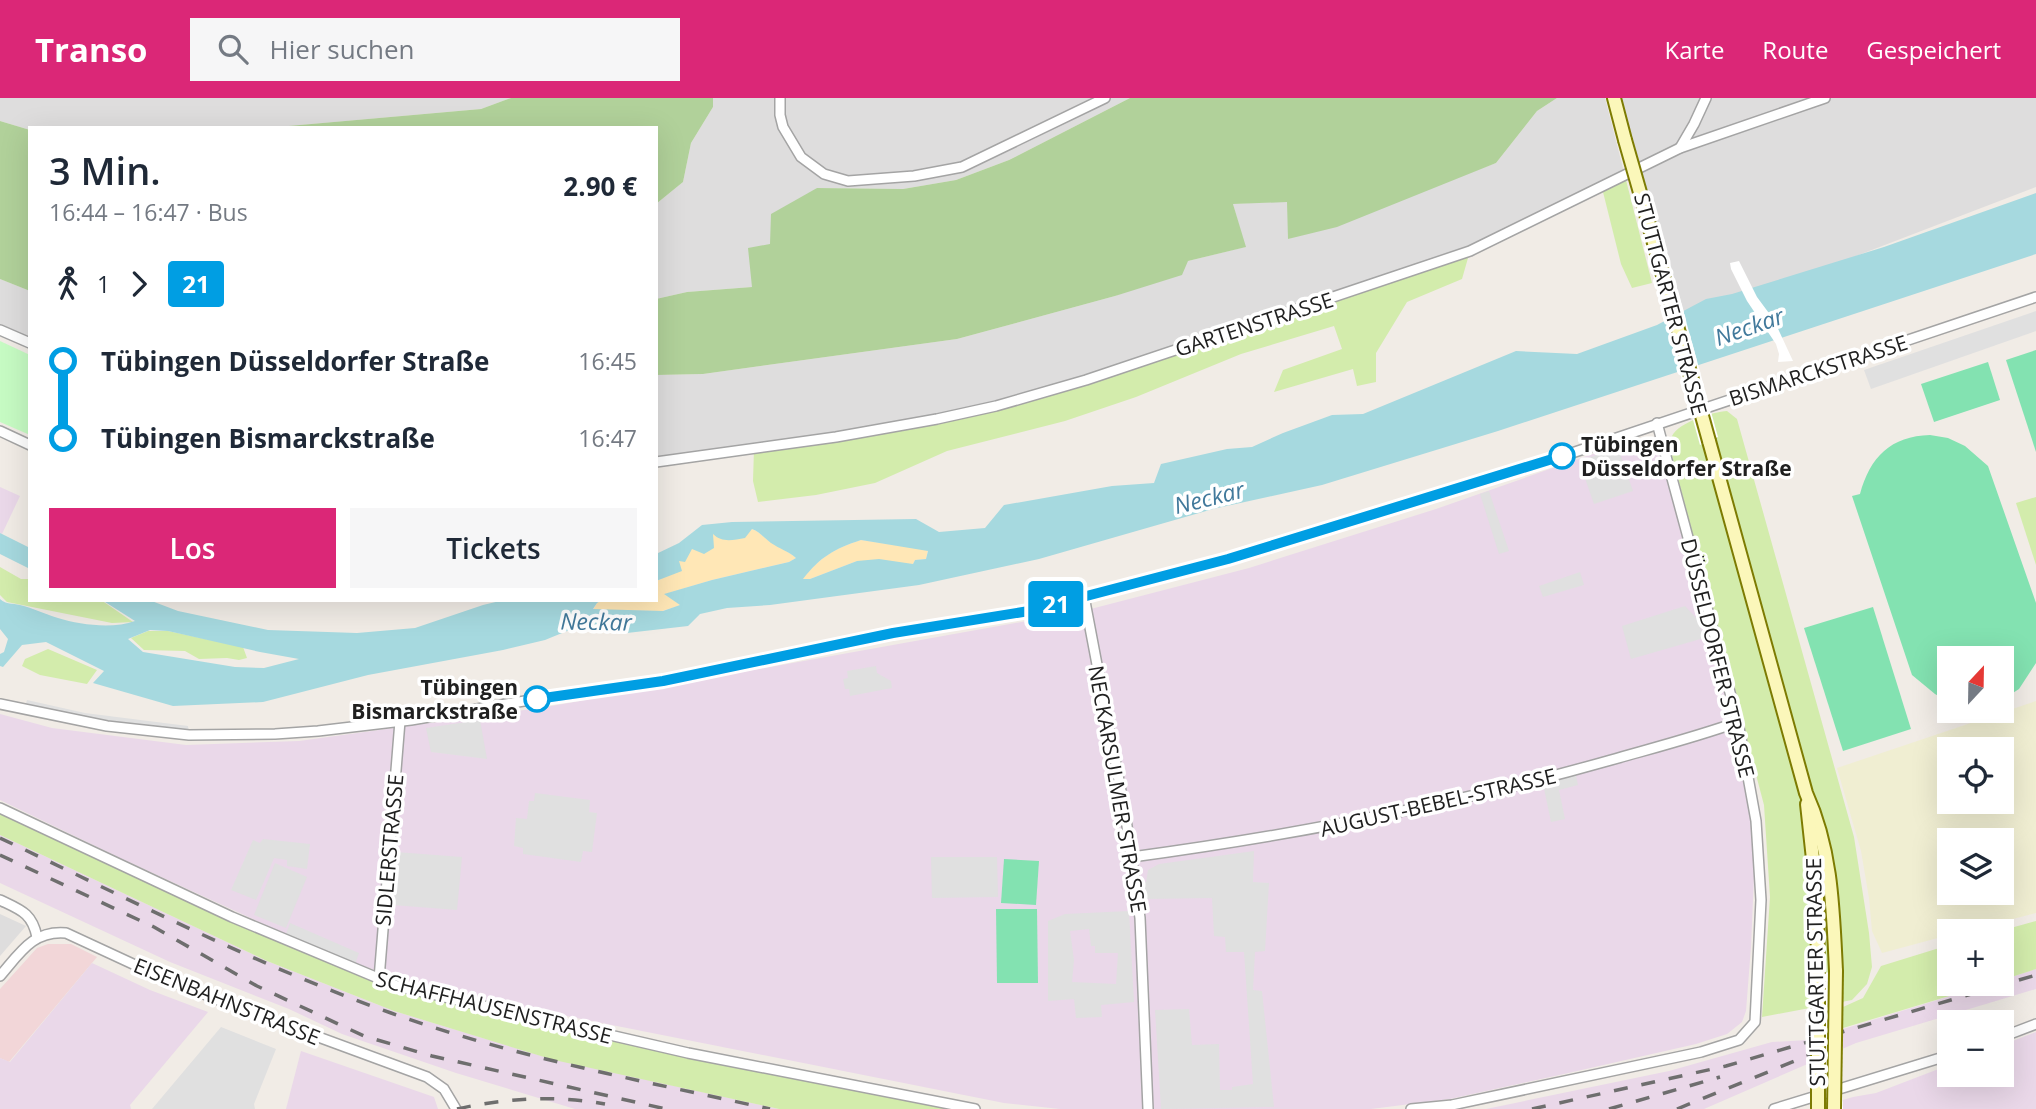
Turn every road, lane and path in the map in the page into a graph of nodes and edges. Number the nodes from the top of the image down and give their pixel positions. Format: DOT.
graph roads {
  1 [pos="780,98"];
  2 [pos="1105,98"];
  3 [pos="1614,98"];
  4 [pos="1706,98"];
  5 [pos="1825,98"];
  6 [pos="1680,148"];
  7 [pos="2036,297"];
  8 [pos="0,330"];
  9 [pos="28,342"];
  10 [pos="1657,423"];
  11 [pos="0,431"];
  12 [pos="28,443"];
  13 [pos="658,462"];
  14 [pos="1084,596"];
  15 [pos="0,704"];
  16 [pos="400,721"];
  17 [pos="1738,722"];
  18 [pos="1806,793"];
  19 [pos="0,808"];
  20 [pos="1132,857"];
  21 [pos="0,900"];
  22 [pos="37,937"];
  23 [pos="0,976"];
  24 [pos="379,979"];
  25 [pos="2036,1024"];
  26 [pos="2014,1032"];
  27 [pos="1937,1059"];
  28 [pos="456,1109"];
  29 [pos="975,1109"];
  30 [pos="1148,1109"];
  31 [pos="1411,1109"];
  32 [pos="1774,1109"];
  33 [pos="1818,1109"];
  34 [pos="1834,1109"];
  1 -- 2 [label="street"];
  3 -- 18 [label="main road, STUTTGARTER STRASSE, bridge"];
  4 -- 6 [label="street"];
  5 -- 6 [label="street, GARTENSTRASSE"];
  6 -- 13 [label="street, GARTENSTRASSE"];
  7 -- 10 [label="street, BISMARCKSTRASSE"];
  8 -- 9 [label="street"];
  10 -- 14 [label="street, BISMARCKSTRASSE"];
  10 -- 17 [label="street, DÜSSELDORFER STRASSE"];
  11 -- 12 [label="street"];
  14 -- 16 [label="street, BISMARCKSTRASSE"];
  14 -- 20 [label="street, NECKARSULMER STRASSE"];
  15 -- 16 [label="street, BISMARCKSTRASSE"];
  16 -- 24 [label="street, SIDLERSTRASSE"];
  17 -- 20 [label="street, AUGUST-BEBEL-STRASSE"];
  17 -- 31 [label="street, DÜSSELDORFER STRASSE"];
  18 -- 33 [label="main road, STUTTGARTER STRASSE, bridge"];
  18 -- 34 [label="main road, STUTTGARTER STRASSE, bridge"];
  19 -- 24 [label="street, SCHAFFHAUSENSTRASSE"];
  20 -- 30 [label="street, NECKARSULMER STRASSE"];
  21 -- 22 [label="street"];
  22 -- 23 [label="street"];
  22 -- 28 [label="street, EISENBAHNSTRASSE"];
  24 -- 29 [label="street, SCHAFFHAUSENSTRASSE"];
  25 -- 26 [label="street"];
  27 -- 32 [label="street"];
}
